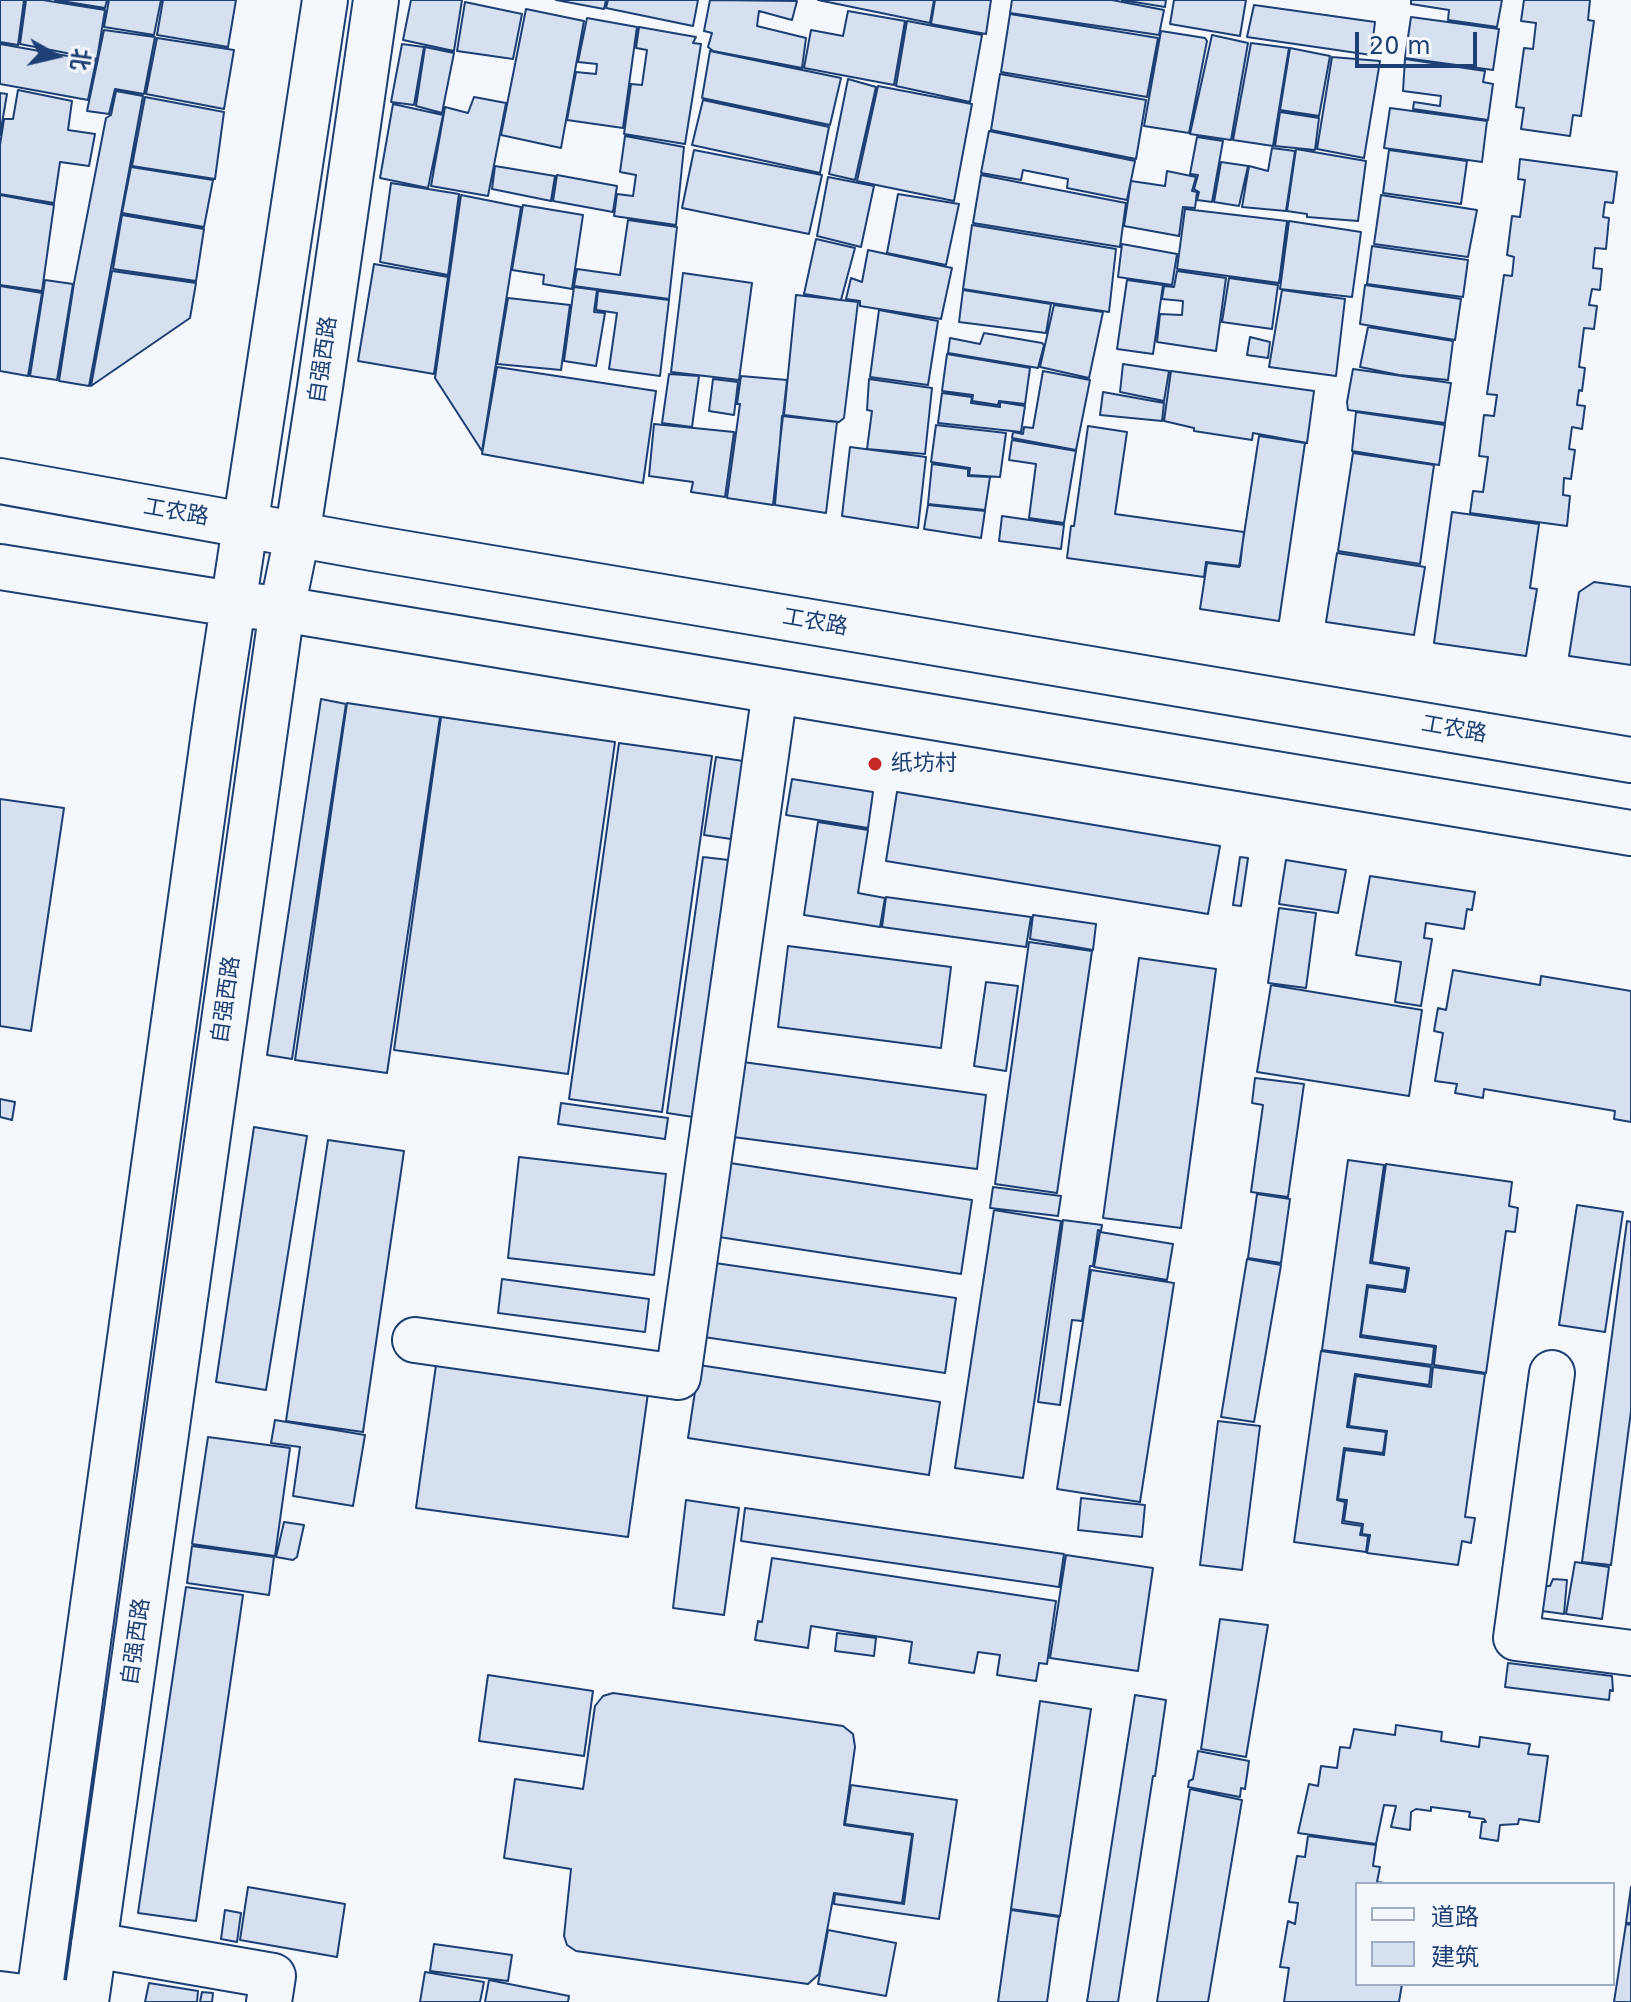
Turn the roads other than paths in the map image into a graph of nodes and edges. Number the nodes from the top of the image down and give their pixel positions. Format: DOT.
graph roads {
  1 [pos="325,0"];
  2 [pos="376,0"];
  3 [pos="0,481"];
  4 [pos="244,525"];
  5 [pos="297,536"];
  6 [pos="0,567"];
  7 [pos="232,604"];
  8 [pos="282,609"];
  9 [pos="775,691"];
  10 [pos="1631,760"];
  11 [pos="1631,833"];
  12 [pos="415,1340"];
  13 [pos="1552,1373"];
  14 [pos="1631,1653"];
  15 [pos="94,1945"];
  16 [pos="35,1999"];
  17 [pos="86,2002"];
  18 [pos="269,2002"];
  1 -- 4 [label="main road"];
  2 -- 5 [label="main road, 自强西路"];
  3 -- 4 [label="main road, 工农路"];
  4 -- 5 [label="main road, 工农路"];
  4 -- 7 [label="main road"];
  5 -- 8 [label="main road, 自强西路"];
  5 -- 10 [label="main road, 工农路"];
  6 -- 7 [label="main road"];
  7 -- 8 [label="main road"];
  7 -- 16 [label="main road"];
  8 -- 9 [label="main road"];
  8 -- 15 [label="main road, 自强西路"];
  9 -- 11 [label="main road"];
  9 -- 12 [label="main road"];
  13 -- 14 [label="main road"];
  15 -- 17 [label="main road, 自强西路"];
  15 -- 18 [label="main road"];
}
